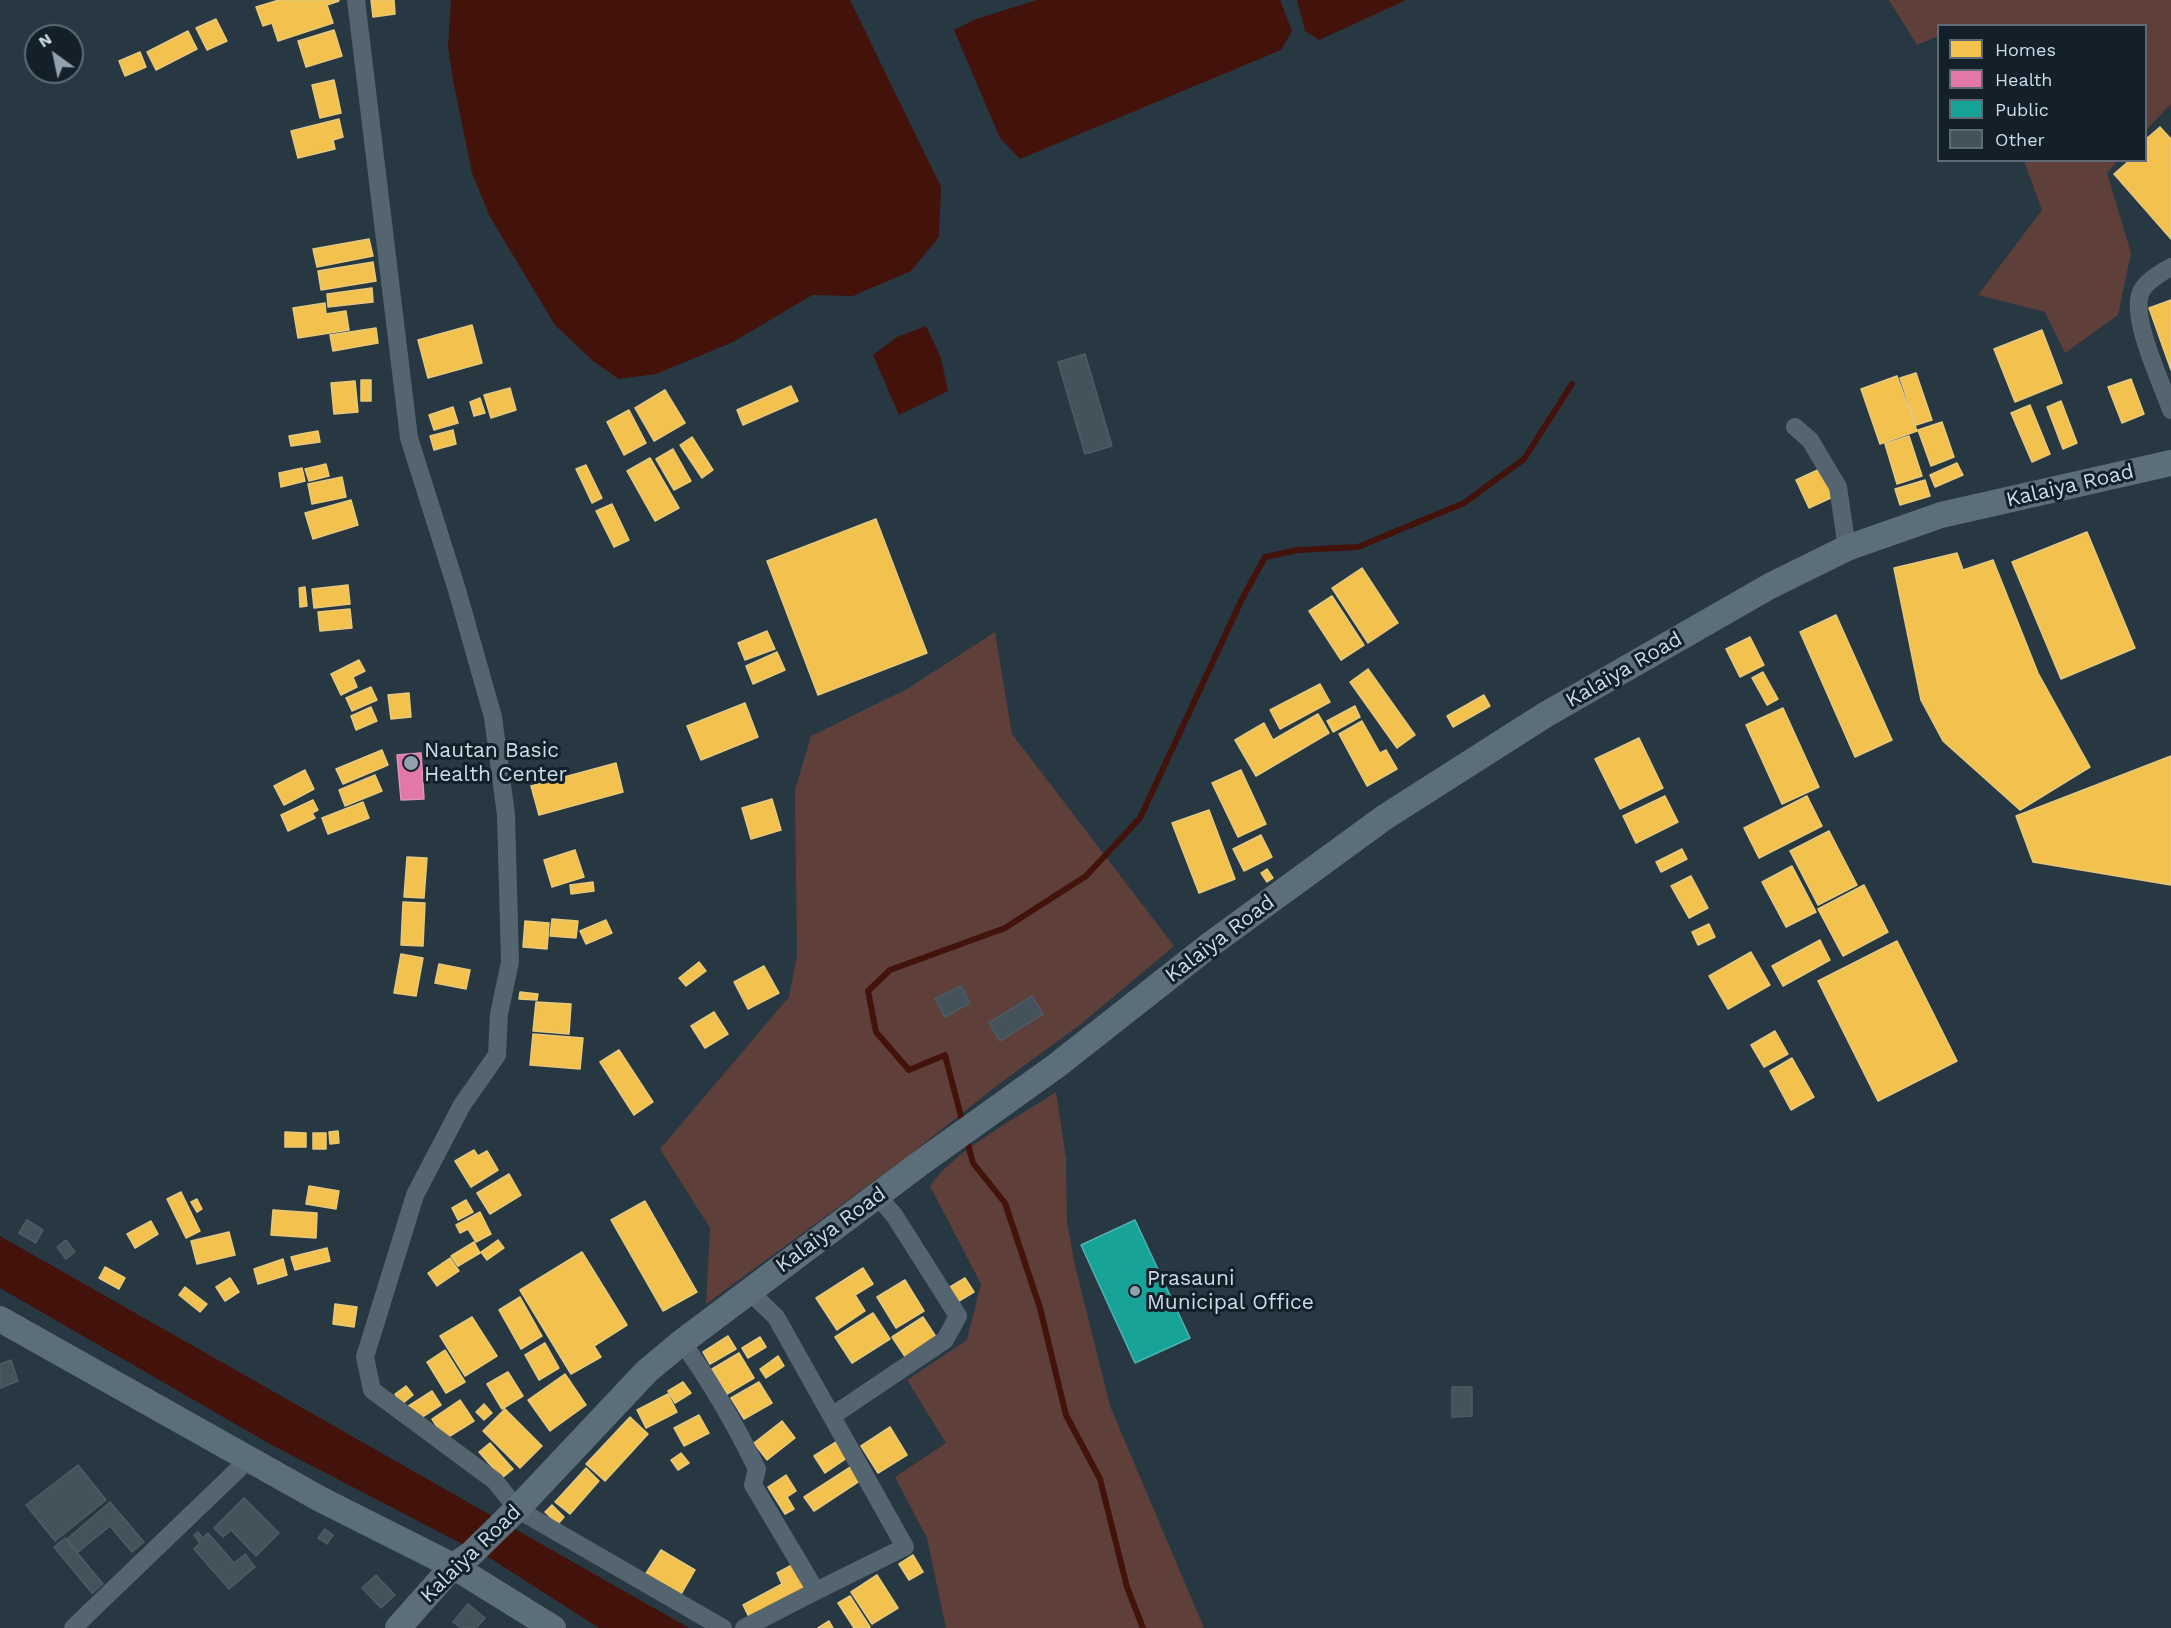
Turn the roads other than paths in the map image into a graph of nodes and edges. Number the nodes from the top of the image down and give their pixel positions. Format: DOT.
graph roads {
  1 [pos="356,0"];
  2 [pos="2171,267"];
  3 [pos="2171,410"];
  4 [pos="1795,427"];
  5 [pos="2171,463"];
  6 [pos="1847,548"];
  7 [pos="878,1197"];
  8 [pos="750,1292"];
  9 [pos="0,1319"];
  10 [pos="682,1342"];
  11 [pos="832,1416"];
  12 [pos="250,1458"];
  13 [pos="517,1509"];
  14 [pos="462,1560"];
  15 [pos="816,1591"];
  16 [pos="73,1628"];
  17 [pos="398,1628"];
  18 [pos="553,1628"];
  19 [pos="723,1628"];
  20 [pos="744,1628"];
  1 -- 13 [label="street"];
  2 -- 3 [label="street"];
  4 -- 6 [label="street"];
  5 -- 6 [label="main road, Kalaiya Road"];
  6 -- 7 [label="main road, Kalaiya Road"];
  7 -- 8 [label="main road, Kalaiya Road"];
  7 -- 11 [label="street"];
  8 -- 10 [label="main road, Kalaiya Road"];
  8 -- 11 [label="street"];
  9 -- 12 [label="main road"];
  10 -- 13 [label="main road, Kalaiya Road"];
  10 -- 15 [label="street"];
  11 -- 15 [label="street"];
  12 -- 14 [label="main road"];
  12 -- 16 [label="street"];
  13 -- 14 [label="main road, Kalaiya Road"];
  13 -- 19 [label="street"];
  14 -- 17 [label="main road, Kalaiya Road"];
  14 -- 18 [label="main road"];
  15 -- 20 [label="street"];
}
